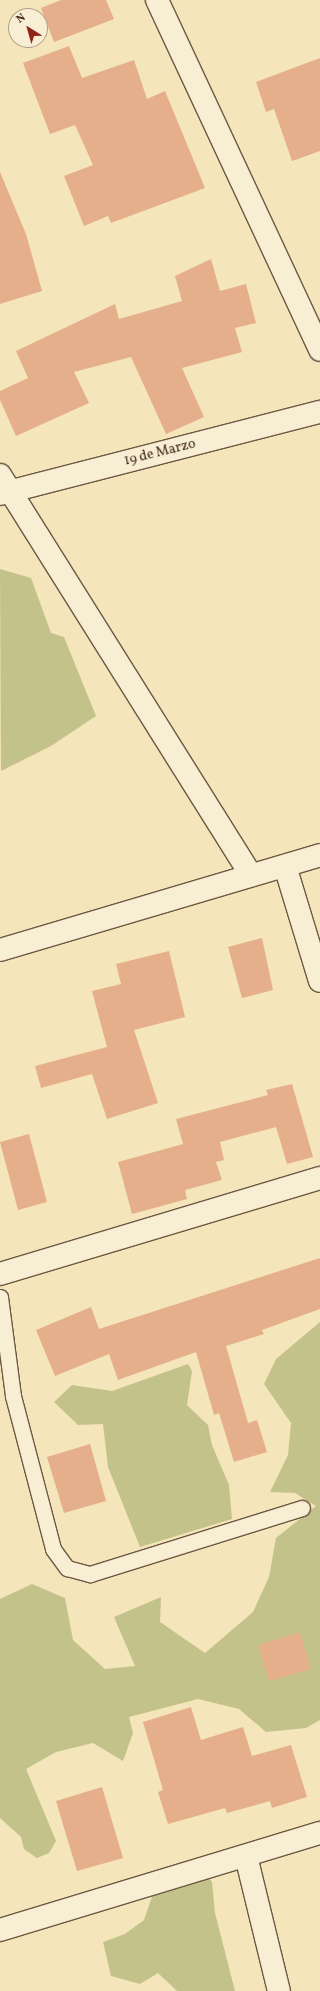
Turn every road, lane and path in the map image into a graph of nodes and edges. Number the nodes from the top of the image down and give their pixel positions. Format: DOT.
graph roads {
  1 [pos="157,0"];
  2 [pos="320,350"];
  3 [pos="320,412"];
  4 [pos="2,487"];
  5 [pos="320,855"];
  6 [pos="284,866"];
  7 [pos="251,875"];
  8 [pos="0,950"];
  9 [pos="320,981"];
  10 [pos="320,1178"];
  11 [pos="0,1274"];
  12 [pos="0,1297"];
  13 [pos="302,1508"];
  14 [pos="320,1833"];
  15 [pos="246,1856"];
  16 [pos="0,1930"];
  17 [pos="279,1991"];
  1 -- 2 [label="street"];
  3 -- 4 [label="street, 19 de Marzo"];
  4 -- 7 [label="street"];
  5 -- 6 [label="street"];
  6 -- 7 [label="street"];
  6 -- 9 [label="street"];
  7 -- 8 [label="street"];
  10 -- 11 [label="street"];
  12 -- 13 [label="lane"];
  14 -- 15 [label="street"];
  15 -- 16 [label="street"];
  15 -- 17 [label="street"];
}
